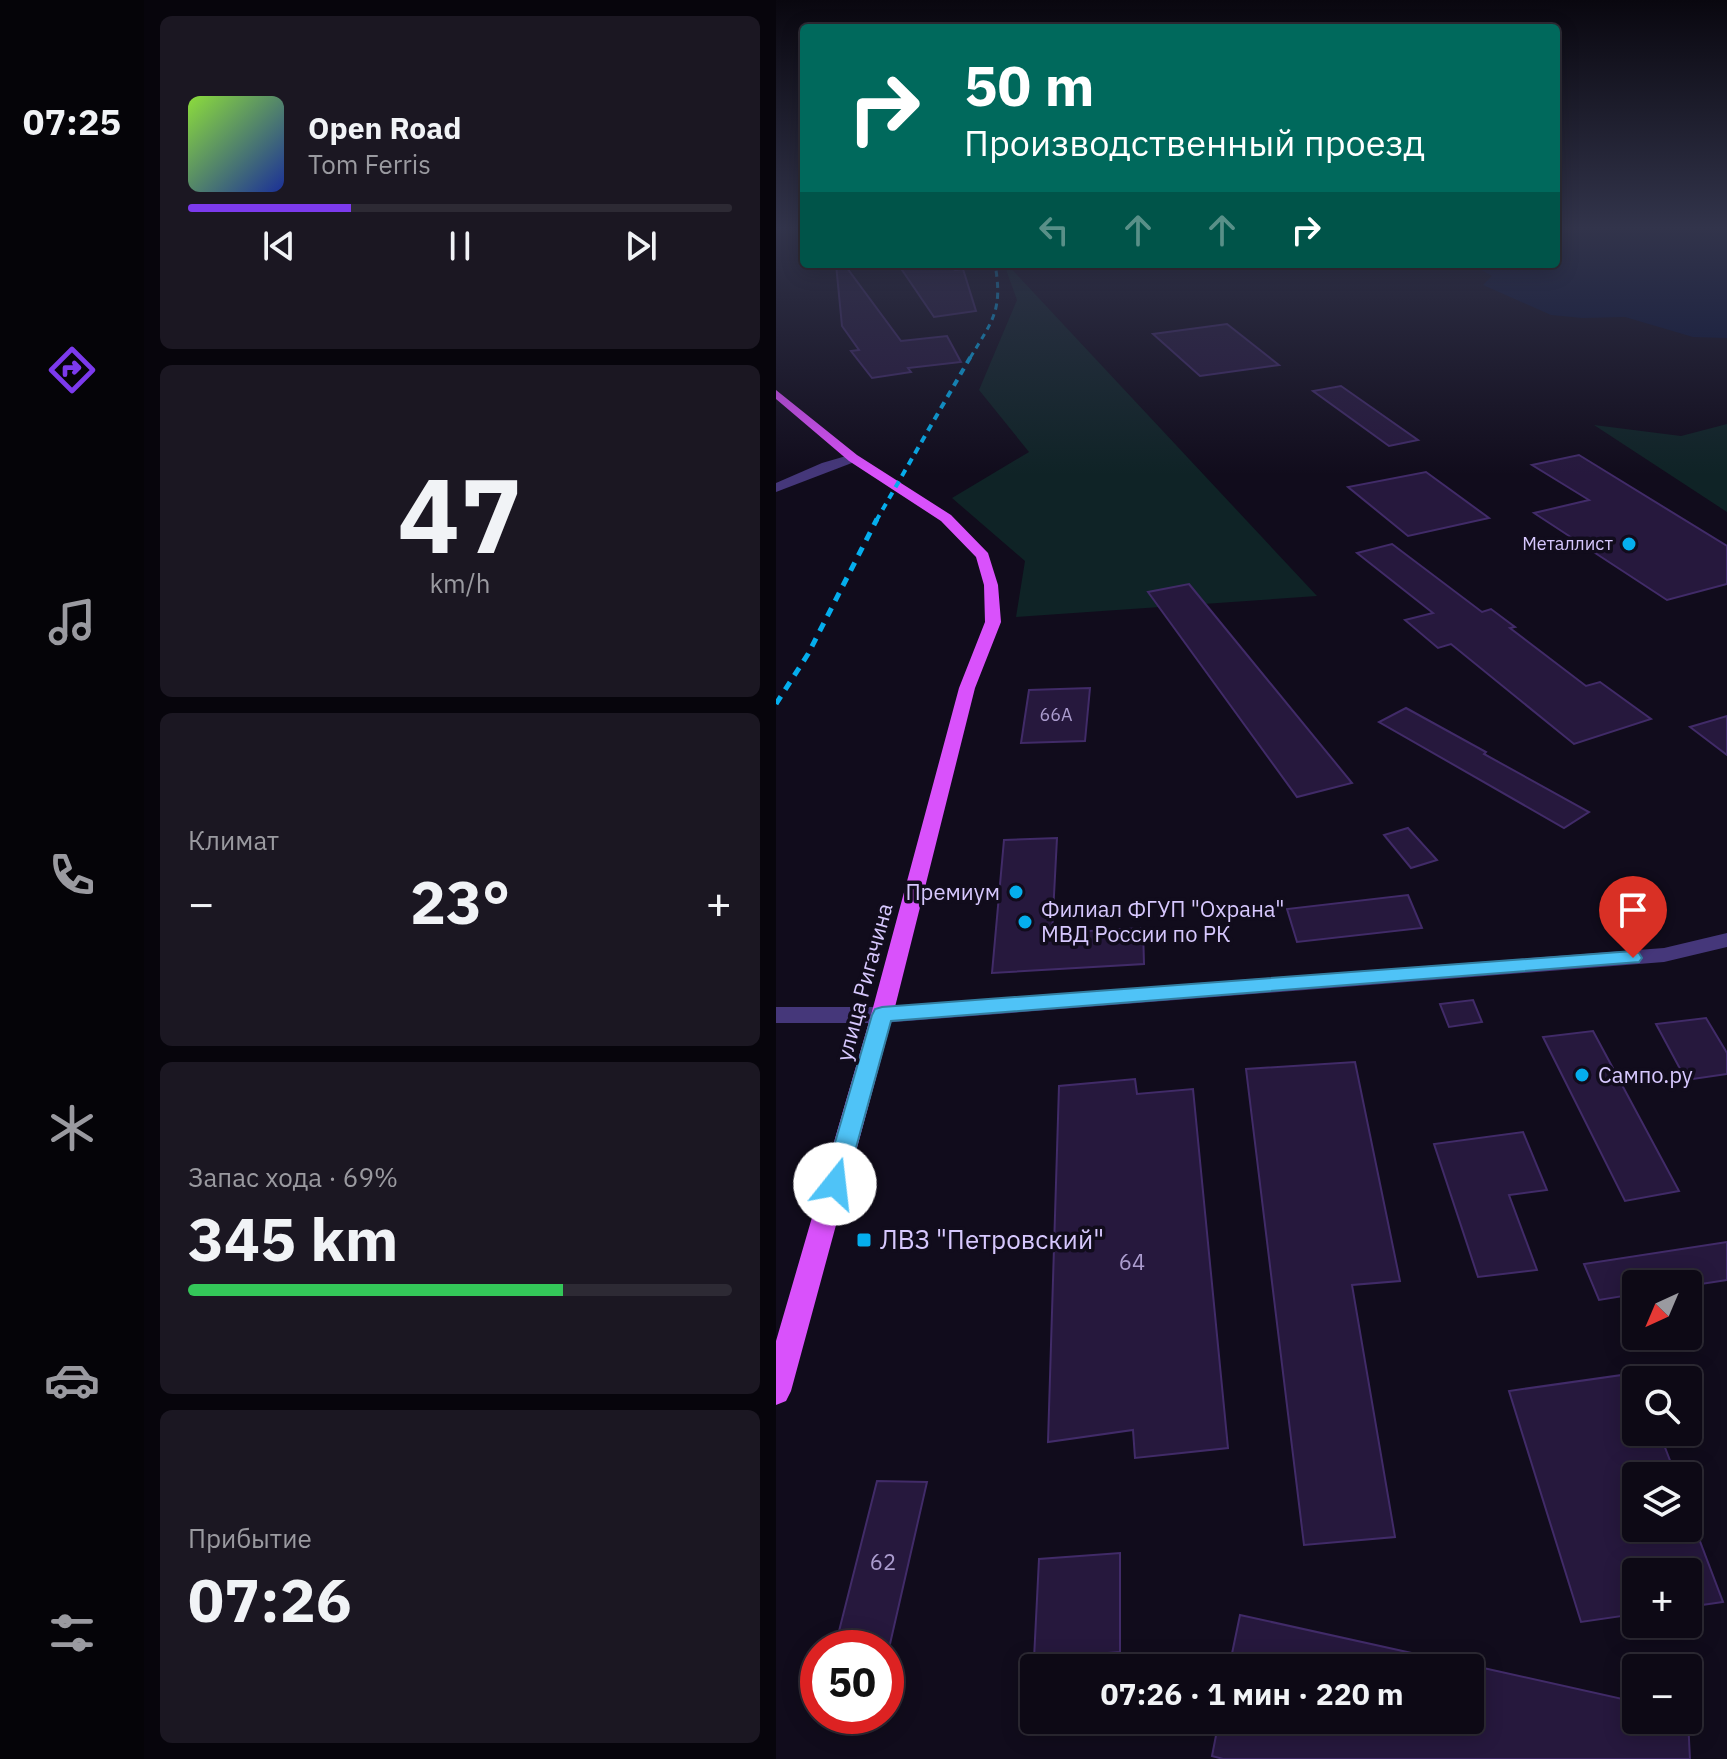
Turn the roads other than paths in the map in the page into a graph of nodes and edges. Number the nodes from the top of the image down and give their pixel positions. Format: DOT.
graph roads {
  1 [pos="776,393"];
  2 [pos="853,458"];
  3 [pos="776,488"];
  4 [pos="1727,940"];
  5 [pos="776,1015"];
  6 [pos="882,1015"];
  7 [pos="776,1391"];
  1 -- 2 [label="main road"];
  2 -- 3 [label="street"];
  2 -- 6 [label="main road, улица Ригачина"];
  4 -- 6 [label="street"];
  5 -- 6 [label="street"];
  6 -- 7 [label="main road, улица Ригачина"];
}
